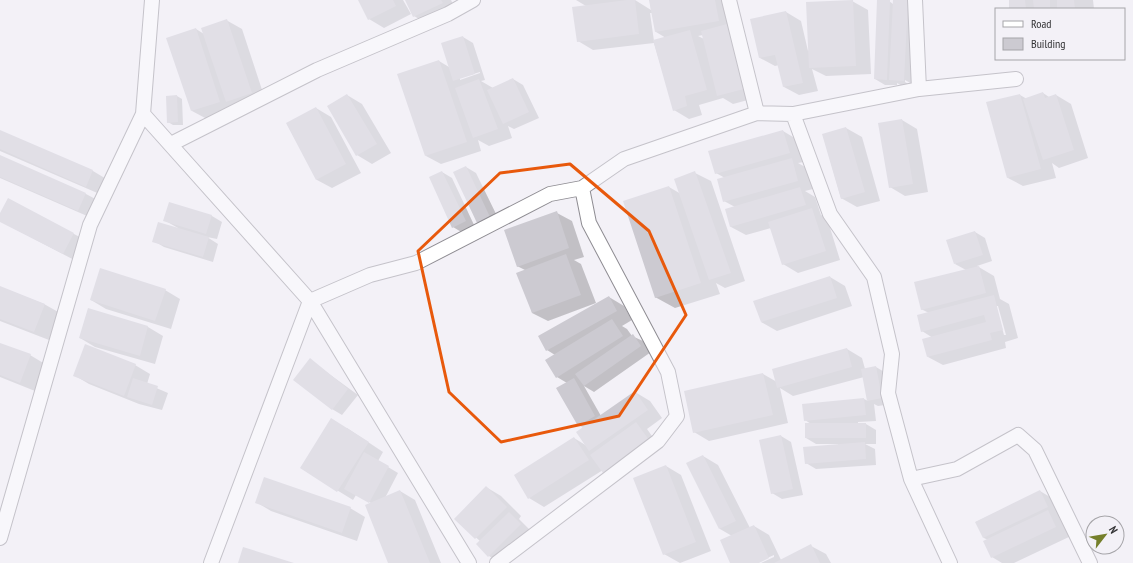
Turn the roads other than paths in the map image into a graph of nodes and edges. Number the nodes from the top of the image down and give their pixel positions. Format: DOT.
graph roads {
  1 [pos="152,0"];
  2 [pos="473,0"];
  3 [pos="729,0"];
  4 [pos="916,0"];
  5 [pos="1016,79"];
  6 [pos="919,89"];
  7 [pos="757,113"];
  8 [pos="143,114"];
  9 [pos="793,114"];
  10 [pos="171,144"];
  11 [pos="582,188"];
  12 [pos="310,301"];
  13 [pos="911,479"];
  14 [pos="0,538"];
  15 [pos="211,563"];
  16 [pos="469,563"];
  17 [pos="496,563"];
  18 [pos="950,563"];
  19 [pos="1090,563"];
  1 -- 8 [label="street"];
  2 -- 10 [label="street"];
  3 -- 7 [label="street"];
  4 -- 6 [label="street"];
  5 -- 6 [label="street"];
  6 -- 9 [label="street"];
  7 -- 9 [label="street"];
  7 -- 11 [label="street"];
  8 -- 10 [label="street"];
  8 -- 14 [label="street"];
  9 -- 13 [label="street"];
  10 -- 12 [label="street"];
  11 -- 12 [label="street"];
  11 -- 17 [label="street"];
  12 -- 15 [label="street"];
  12 -- 16 [label="street"];
  13 -- 18 [label="street"];
  13 -- 19 [label="street"];
}
